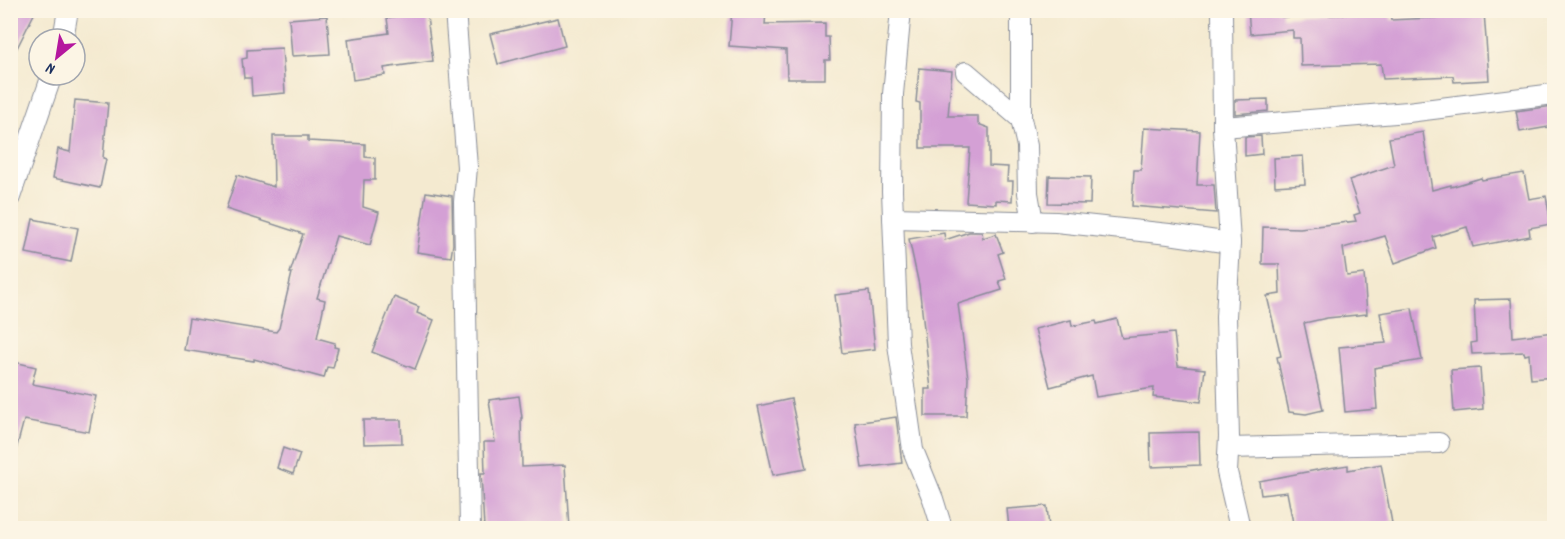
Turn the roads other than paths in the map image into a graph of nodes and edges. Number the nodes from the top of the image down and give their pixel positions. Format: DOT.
graph roads {
  1 [pos="68,10"];
  2 [pos="455,10"];
  3 [pos="901,10"];
  4 [pos="1021,10"];
  5 [pos="1222,10"];
  6 [pos="65,27"];
  7 [pos="966,72"];
  8 [pos="48,87"];
  9 [pos="1554,94"];
  10 [pos="1021,119"];
  11 [pos="1223,127"];
  12 [pos="10,197"];
  13 [pos="893,218"];
  14 [pos="1033,222"];
  15 [pos="1230,243"];
  16 [pos="1439,443"];
  17 [pos="1229,448"];
  18 [pos="470,528"];
  19 [pos="942,528"];
  20 [pos="1240,528"];
  1 -- 6 [label="street"];
  2 -- 18 [label="street"];
  3 -- 13 [label="street"];
  4 -- 10 [label="street"];
  5 -- 11 [label="street"];
  7 -- 10 [label="street"];
  8 -- 12 [label="street"];
  9 -- 11 [label="street"];
  10 -- 14 [label="street"];
  11 -- 15 [label="street"];
  13 -- 14 [label="street"];
  13 -- 19 [label="street"];
  14 -- 15 [label="street"];
  15 -- 17 [label="street"];
  16 -- 17 [label="street"];
  17 -- 20 [label="street"];
}
